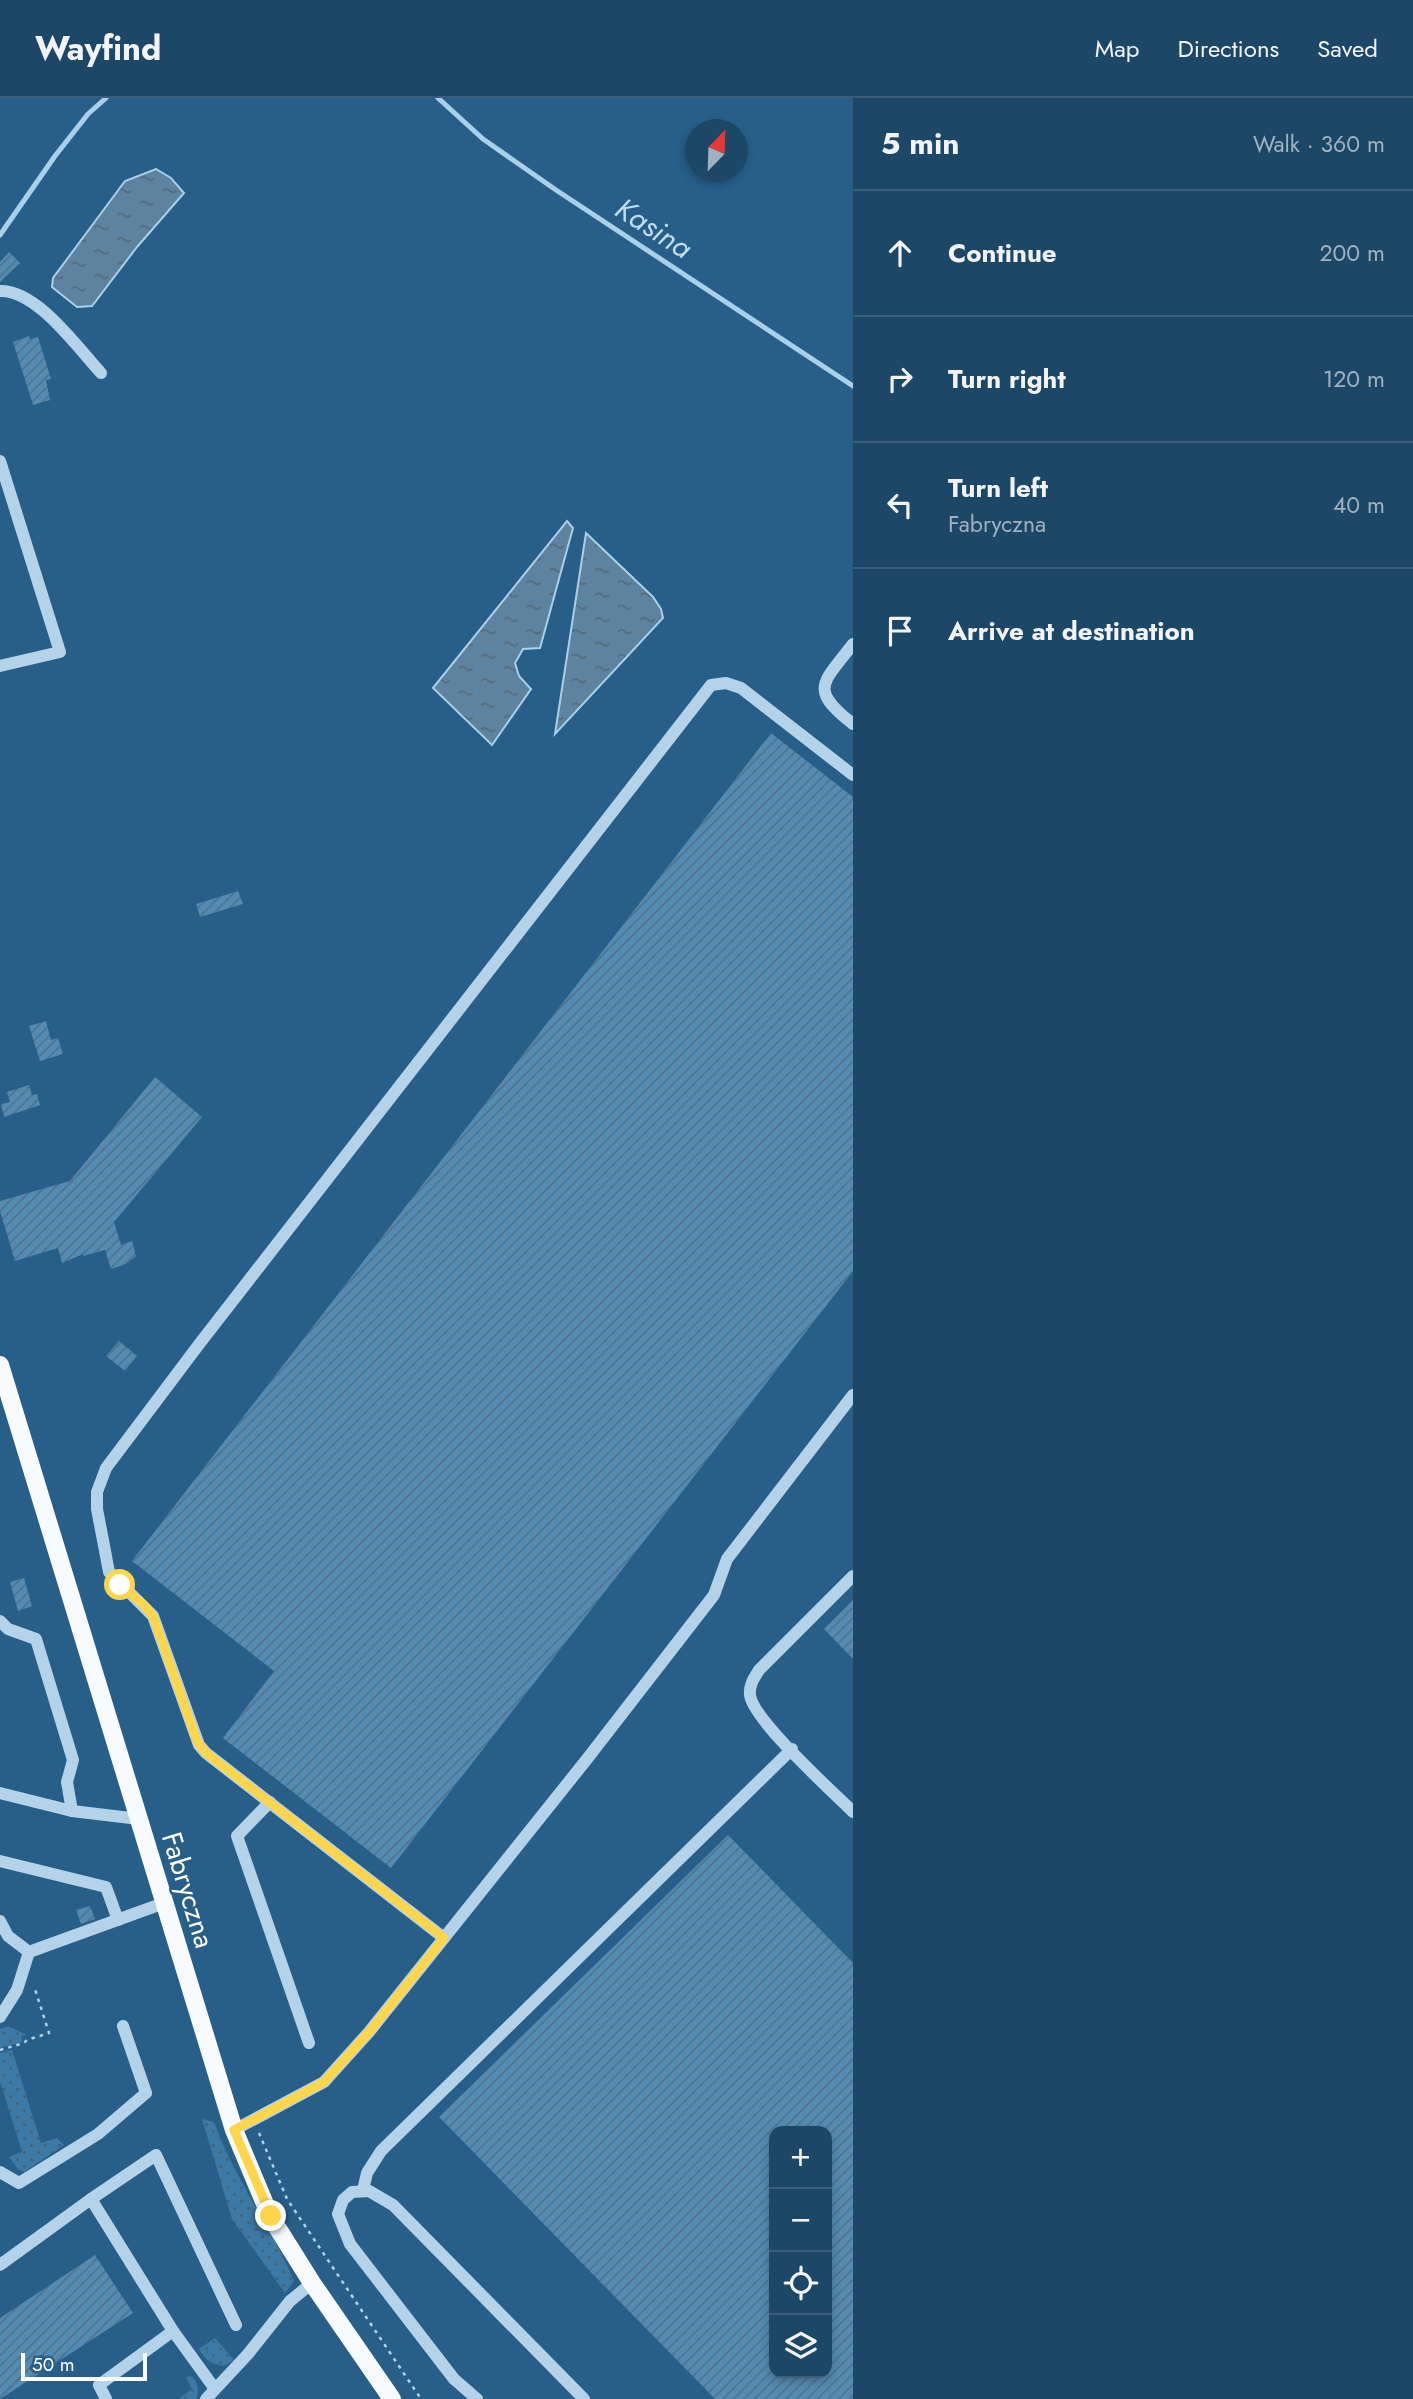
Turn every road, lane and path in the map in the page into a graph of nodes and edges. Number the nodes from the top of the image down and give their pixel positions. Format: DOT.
graph roads {
  1 [pos="0,291"];
  2 [pos="101,373"];
  3 [pos="0,461"];
  4 [pos="853,644"];
  5 [pos="0,666"];
  6 [pos="853,724"];
  7 [pos="853,775"];
  8 [pos="1,1371"];
  9 [pos="853,1395"];
  10 [pos="853,1576"];
  11 [pos="0,1621"];
  12 [pos="792,1749"];
  13 [pos="0,1793"];
  14 [pos="270,1802"];
  15 [pos="72,1811"];
  16 [pos="853,1812"];
  17 [pos="139,1819"];
  18 [pos="0,1861"];
  19 [pos="164,1903"];
  20 [pos="118,1920"];
  21 [pos="0,1921"];
  22 [pos="444,1938"];
  23 [pos="29,1952"];
  24 [pos="32,1978"];
  25 [pos="0,2017"];
  26 [pos="123,2026"];
  27 [pos="309,2043"];
  28 [pos="0,2050"];
  29 [pos="253,2121"];
  30 [pos="234,2130"];
  31 [pos="0,2172"];
  32 [pos="363,2190"];
  33 [pos="91,2199"];
  34 [pos="0,2265"];
  35 [pos="312,2283"];
  36 [pos="236,2325"];
  37 [pos="173,2330"];
  38 [pos="454,2379"];
  39 [pos="211,2394"];
  40 [pos="106,2399"];
  41 [pos="392,2399"];
  42 [pos="421,2399"];
  43 [pos="463,2399"];
  44 [pos="477,2399"];
  45 [pos="584,2399"];
  1 -- 2 [label="street"];
  3 -- 5 [label="street"];
  4 -- 6 [label="street"];
  7 -- 14 [label="street"];
  8 -- 17 [label="main road, Fabryczna"];
  9 -- 22 [label="street"];
  10 -- 12 [label="street"];
  11 -- 15 [label="street"];
  12 -- 16 [label="street"];
  12 -- 32 [label="street"];
  13 -- 15 [label="street"];
  14 -- 22 [label="street"];
  14 -- 27 [label="street"];
  15 -- 17 [label="street"];
  17 -- 19 [label="main road, Fabryczna"];
  18 -- 20 [label="street"];
  19 -- 20 [label="street"];
  19 -- 30 [label="main road, Fabryczna"];
  20 -- 23 [label="street"];
  21 -- 23 [label="street"];
  22 -- 29 [label="street"];
  23 -- 25 [label="street"];
  24 -- 28 [label="path"];
  26 -- 31 [label="street"];
  29 -- 30 [label="street"];
  29 -- 42 [label="path"];
  30 -- 35 [label="main road, Fabryczna"];
  32 -- 38 [label="street"];
  32 -- 45 [label="street"];
  33 -- 34 [label="street"];
  33 -- 36 [label="street"];
  33 -- 37 [label="street"];
  35 -- 39 [label="street"];
  35 -- 41 [label="main road, Fabryczna"];
  37 -- 39 [label="street"];
  37 -- 40 [label="street"];
  38 -- 43 [label="street"];
  38 -- 44 [label="street"];
}
